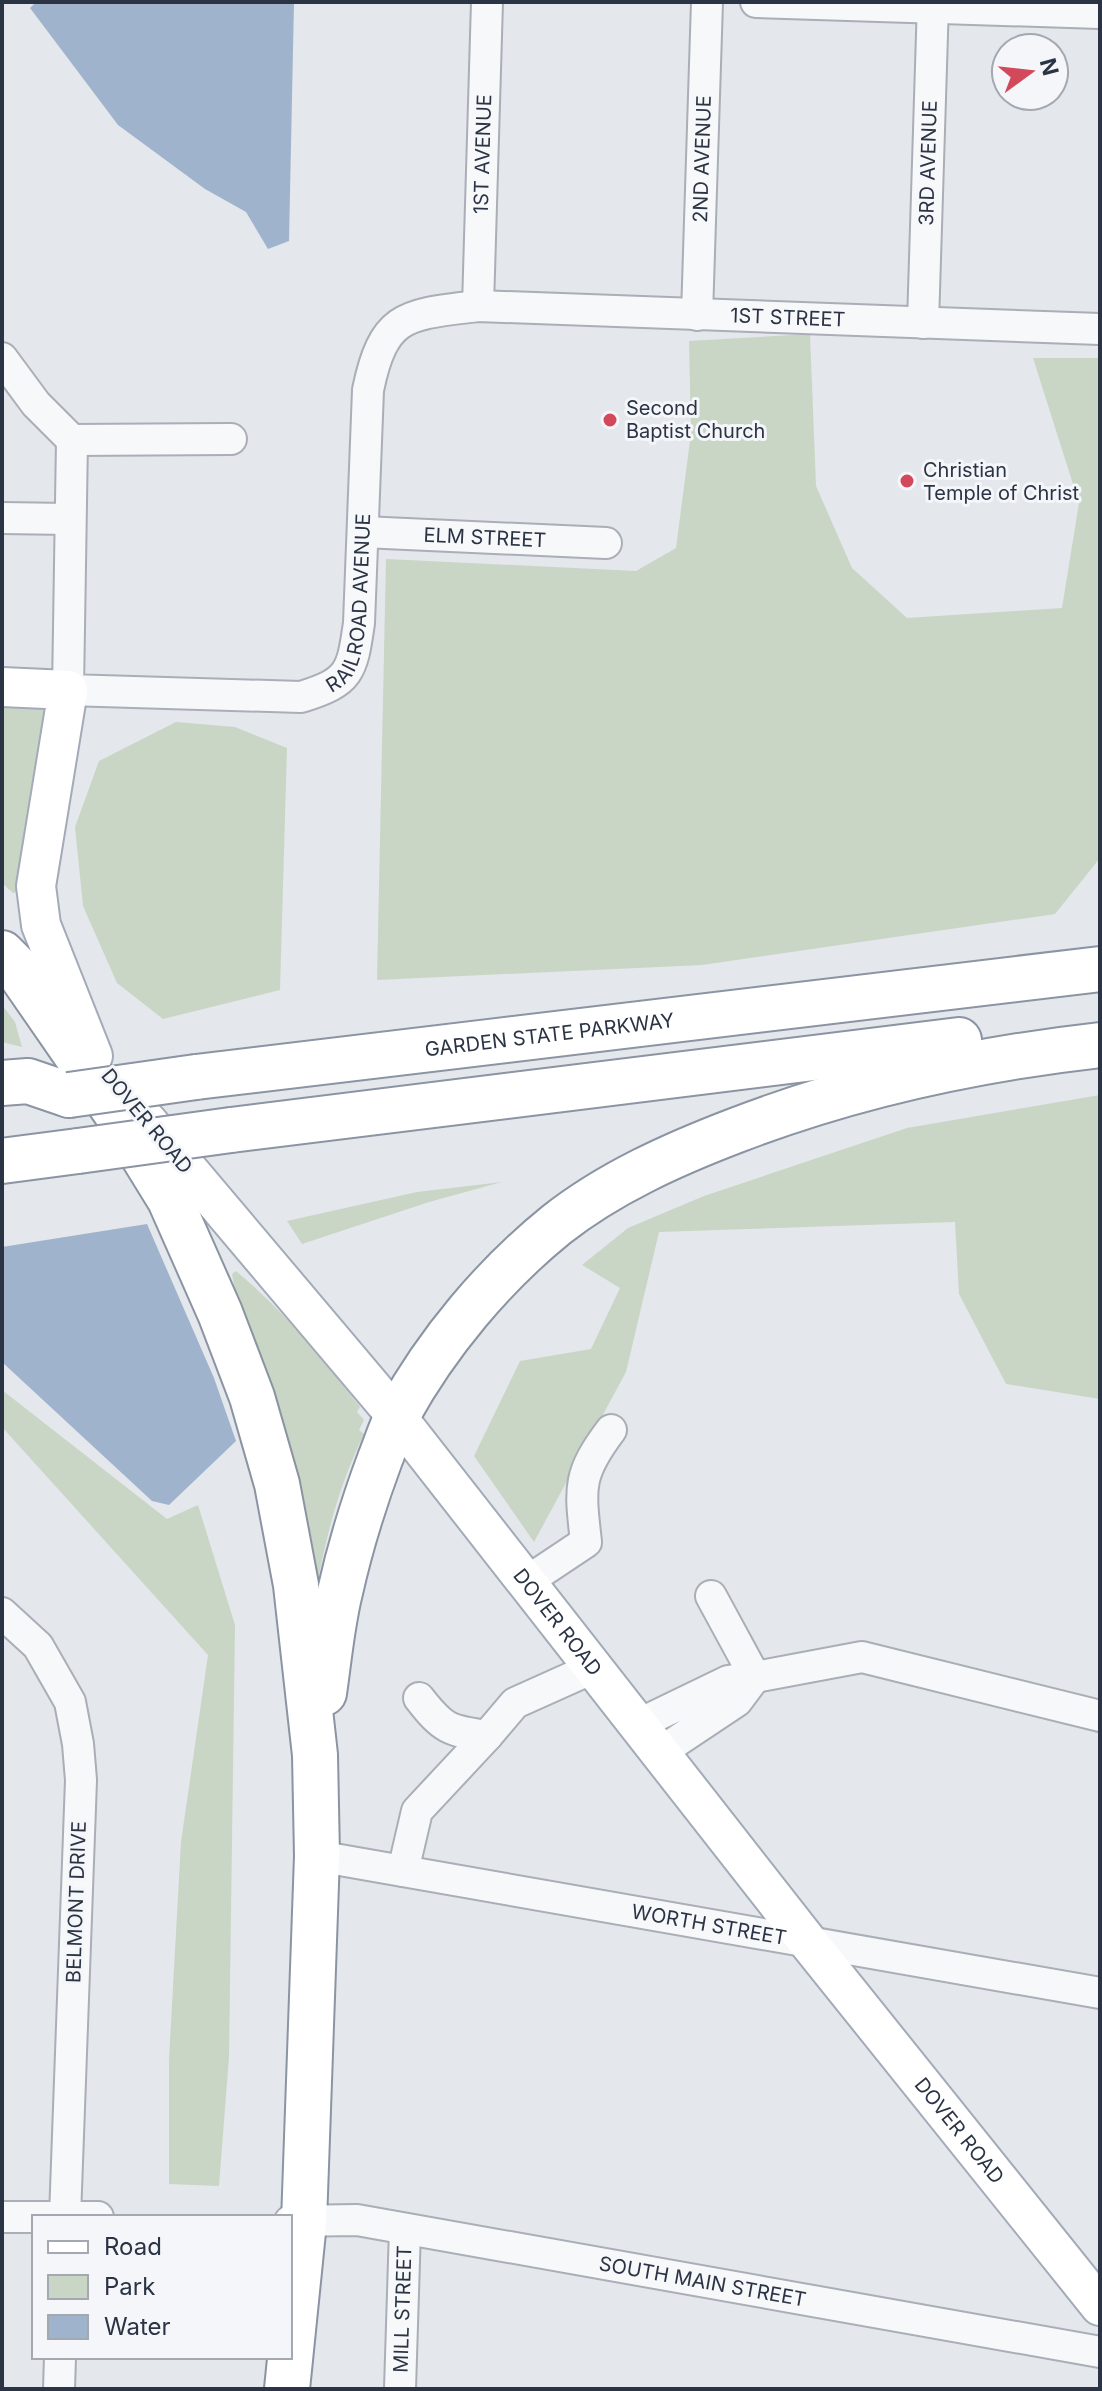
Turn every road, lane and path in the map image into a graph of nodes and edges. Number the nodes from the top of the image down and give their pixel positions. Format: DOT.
graph roads {
  1 [pos="487,2"];
  2 [pos="707,2"];
  3 [pos="756,2"];
  4 [pos="933,5"];
  5 [pos="1100,13"];
  6 [pos="478,306"];
  7 [pos="697,315"];
  8 [pos="923,323"];
  9 [pos="1100,329"];
  10 [pos="2,358"];
  11 [pos="231,439"];
  12 [pos="72,440"];
  13 [pos="2,518"];
  14 [pos="69,519"];
  15 [pos="363,532"];
  16 [pos="606,543"];
  17 [pos="2,687"];
  18 [pos="68,690"];
  19 [pos="6,956"];
  20 [pos="1100,969"];
  21 [pos="1100,1024"];
  22 [pos="1100,1045"];
  23 [pos="93,1056"];
  24 [pos="2,1083"];
  25 [pos="69,1095"];
  26 [pos="2,1109"];
  27 [pos="2,1161"];
  28 [pos="397,1417"];
  29 [pos="611,1430"];
  30 [pos="526,1582"];
  31 [pos="711,1596"];
  32 [pos="2,1613"];
  33 [pos="593,1668"];
  34 [pos="755,1677"];
  35 [pos="419,1698"];
  36 [pos="1100,1716"];
  37 [pos="487,1736"];
  38 [pos="648,1739"];
  39 [pos="315,1755"];
  40 [pos="317,1856"];
  41 [pos="403,1871"];
  42 [pos="808,1942"];
  43 [pos="1100,1993"];
  44 [pos="65,2215"];
  45 [pos="2,2217"];
  46 [pos="32,2217"];
  47 [pos="297,2221"];
  48 [pos="405,2229"];
  49 [pos="292,2305"];
  50 [pos="1100,2306"];
  51 [pos="1100,2352"];
  52 [pos="60,2359"];
  53 [pos="289,2359"];
  54 [pos="59,2389"];
  55 [pos="287,2389"];
  56 [pos="400,2389"];
  1 -- 6 [label="street, 1ST AVENUE"];
  2 -- 7 [label="street, 2ND AVENUE"];
  3 -- 4 [label="street"];
  4 -- 5 [label="street"];
  4 -- 8 [label="street, 3RD AVENUE"];
  6 -- 7 [label="street, 1ST STREET"];
  6 -- 15 [label="street, RAILROAD AVENUE"];
  7 -- 8 [label="street, 1ST STREET"];
  8 -- 9 [label="street, 1ST STREET"];
  10 -- 12 [label="street"];
  11 -- 12 [label="street"];
  12 -- 14 [label="street"];
  13 -- 14 [label="street"];
  14 -- 18 [label="street"];
  15 -- 16 [label="street, ELM STREET"];
  15 -- 18 [label="street, RAILROAD AVENUE"];
  17 -- 18 [label="main road, RAILROAD AVENUE"];
  18 -- 23 [label="main road"];
  19 -- 23 [label="main road, DOVER ROAD"];
  19 -- 39 [label="highway"];
  20 -- 25 [label="highway, GARDEN STATE PARKWAY, bridge"];
  21 -- 27 [label="highway, bridge"];
  22 -- 28 [label="highway"];
  23 -- 28 [label="main road, DOVER ROAD"];
  24 -- 25 [label="highway"];
  25 -- 26 [label="highway, GARDEN STATE PARKWAY"];
  28 -- 30 [label="main road, DOVER ROAD"];
  28 -- 39 [label="highway"];
  29 -- 30 [label="street"];
  30 -- 33 [label="main road, DOVER ROAD"];
  31 -- 34 [label="street"];
  32 -- 44 [label="street, BELMONT DRIVE"];
  33 -- 37 [label="street"];
  33 -- 38 [label="main road, DOVER ROAD"];
  34 -- 36 [label="street"];
  34 -- 38 [label="street"];
  35 -- 37 [label="street"];
  37 -- 41 [label="street"];
  38 -- 42 [label="main road, DOVER ROAD"];
  39 -- 40 [label="highway"];
  40 -- 41 [label="street, WORTH STREET"];
  40 -- 47 [label="highway"];
  41 -- 42 [label="street, WORTH STREET"];
  42 -- 43 [label="street, WORTH STREET"];
  42 -- 50 [label="main road, DOVER ROAD"];
  45 -- 46 [label="street"];
  47 -- 48 [label="street, SOUTH MAIN STREET"];
  47 -- 49 [label="highway"];
  48 -- 51 [label="street, SOUTH MAIN STREET"];
  48 -- 56 [label="street, MILL STREET"];
  52 -- 54 [label="street"];
  53 -- 55 [label="highway"];
}
